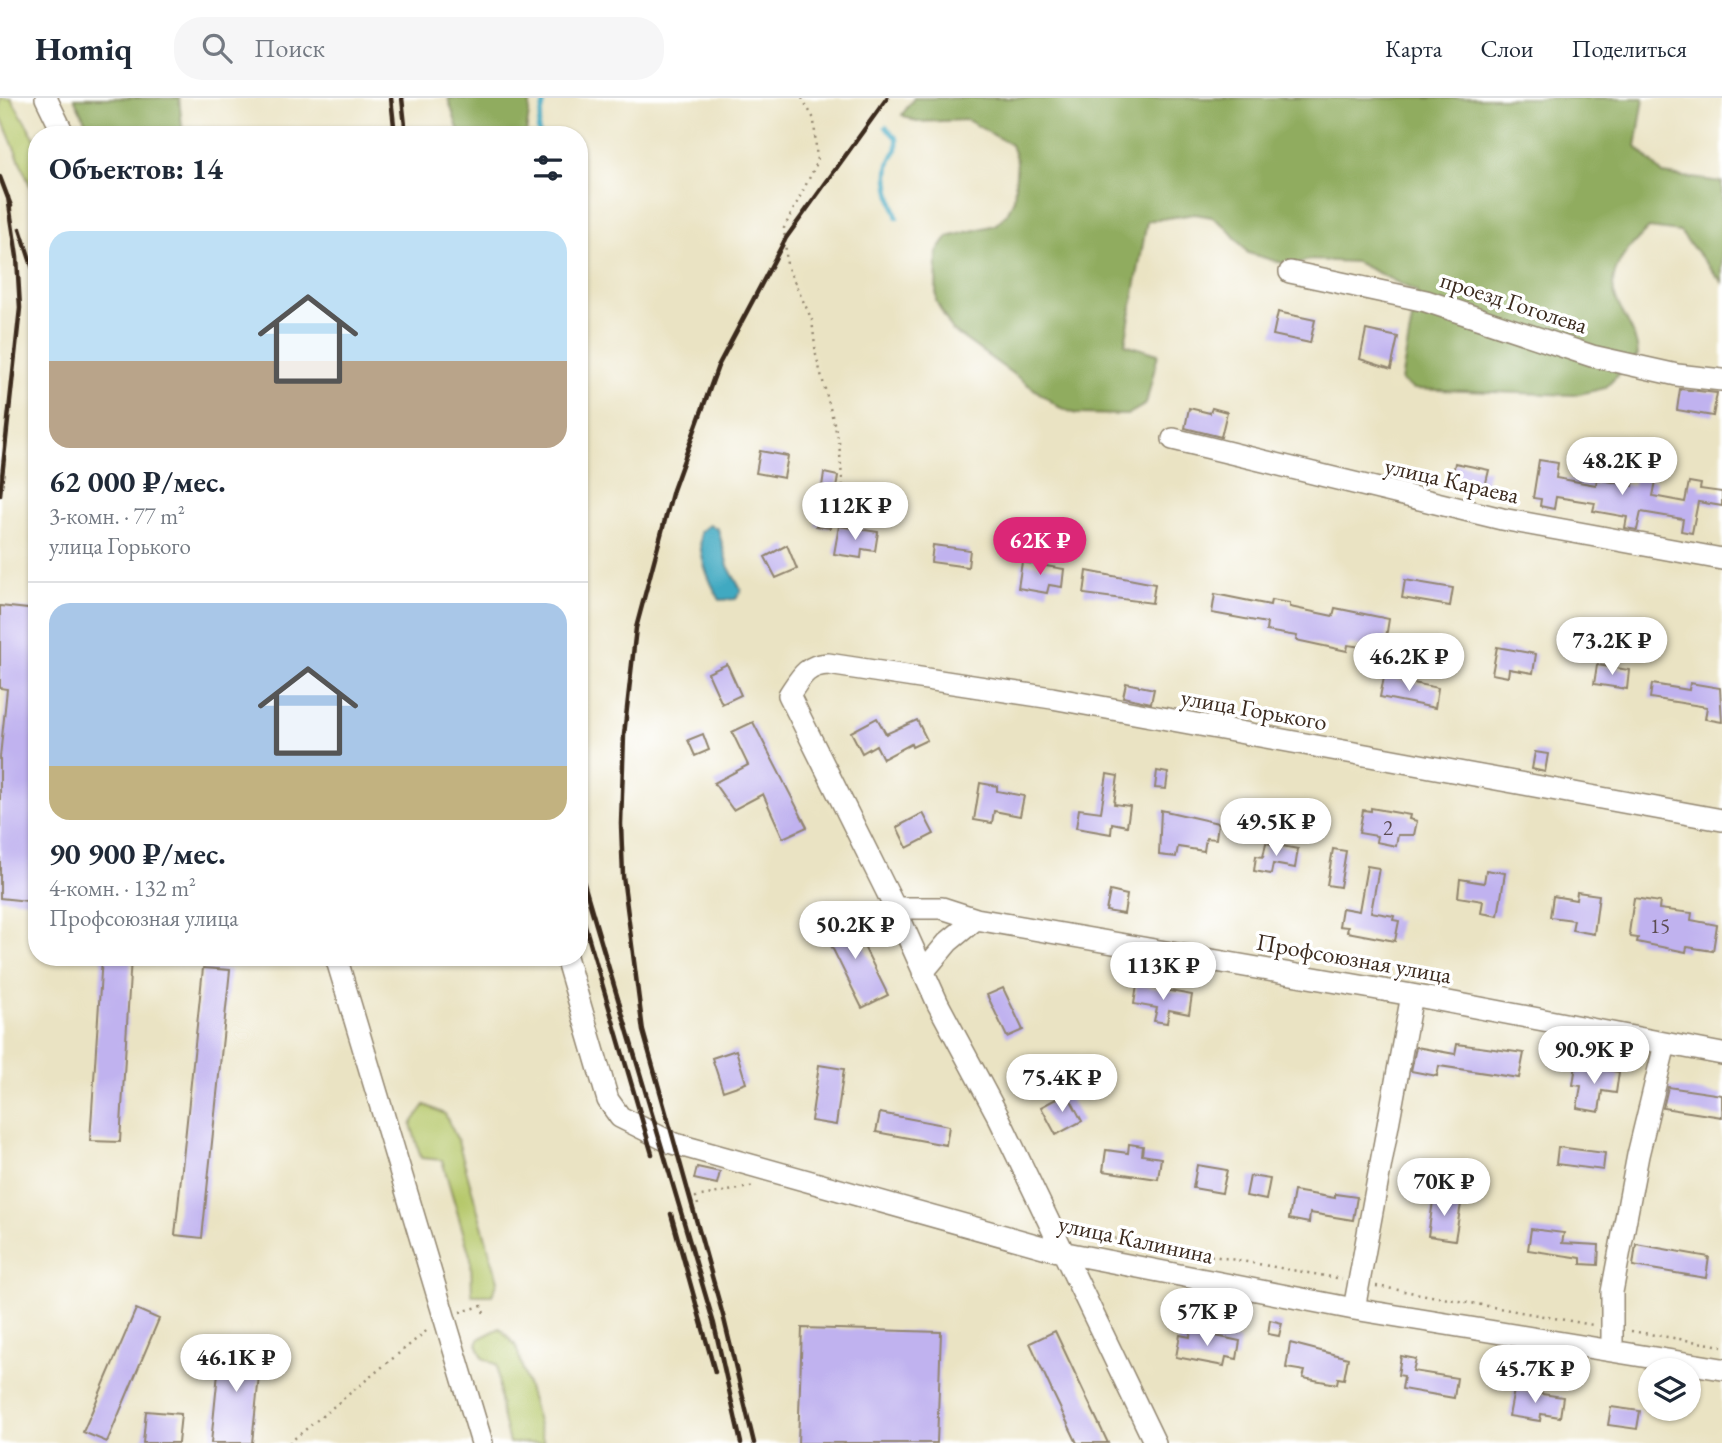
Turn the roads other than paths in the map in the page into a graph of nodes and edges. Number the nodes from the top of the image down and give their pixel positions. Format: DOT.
graph roads {
  1 [pos="46,98"];
  2 [pos="60,126"];
  3 [pos="1290,272"];
  4 [pos="1722,380"];
  5 [pos="1173,439"];
  6 [pos="1722,559"];
  7 [pos="1722,820"];
  8 [pos="895,908"];
  9 [pos="976,919"];
  10 [pos="339,966"];
  11 [pos="569,966"];
  12 [pos="923,972"];
  13 [pos="1412,995"];
  14 [pos="1665,1044"];
  15 [pos="1722,1054"];
  16 [pos="1061,1252"];
  17 [pos="1354,1309"];
  18 [pos="1612,1350"];
  19 [pos="1722,1369"];
  20 [pos="482,1443"];
  21 [pos="1155,1443"];
  1 -- 2 [label="street"];
  3 -- 4 [label="street, проезд Гоголева"];
  5 -- 6 [label="street, улица Караева"];
  7 -- 8 [label="street, улица Горького"];
  8 -- 9 [label="street, Профсоюзная улица"];
  8 -- 12 [label="street"];
  9 -- 12 [label="street"];
  9 -- 13 [label="street, Профсоюзная улица"];
  10 -- 20 [label="street"];
  11 -- 16 [label="street, улица Калинина"];
  12 -- 16 [label="street"];
  13 -- 14 [label="street, Профсоюзная улица"];
  13 -- 17 [label="street"];
  14 -- 15 [label="street, Профсоюзная улица"];
  14 -- 18 [label="street"];
  16 -- 17 [label="street, улица Калинина"];
  16 -- 21 [label="street"];
  17 -- 18 [label="street, улица Калинина"];
  18 -- 19 [label="street, улица Калинина"];
}
